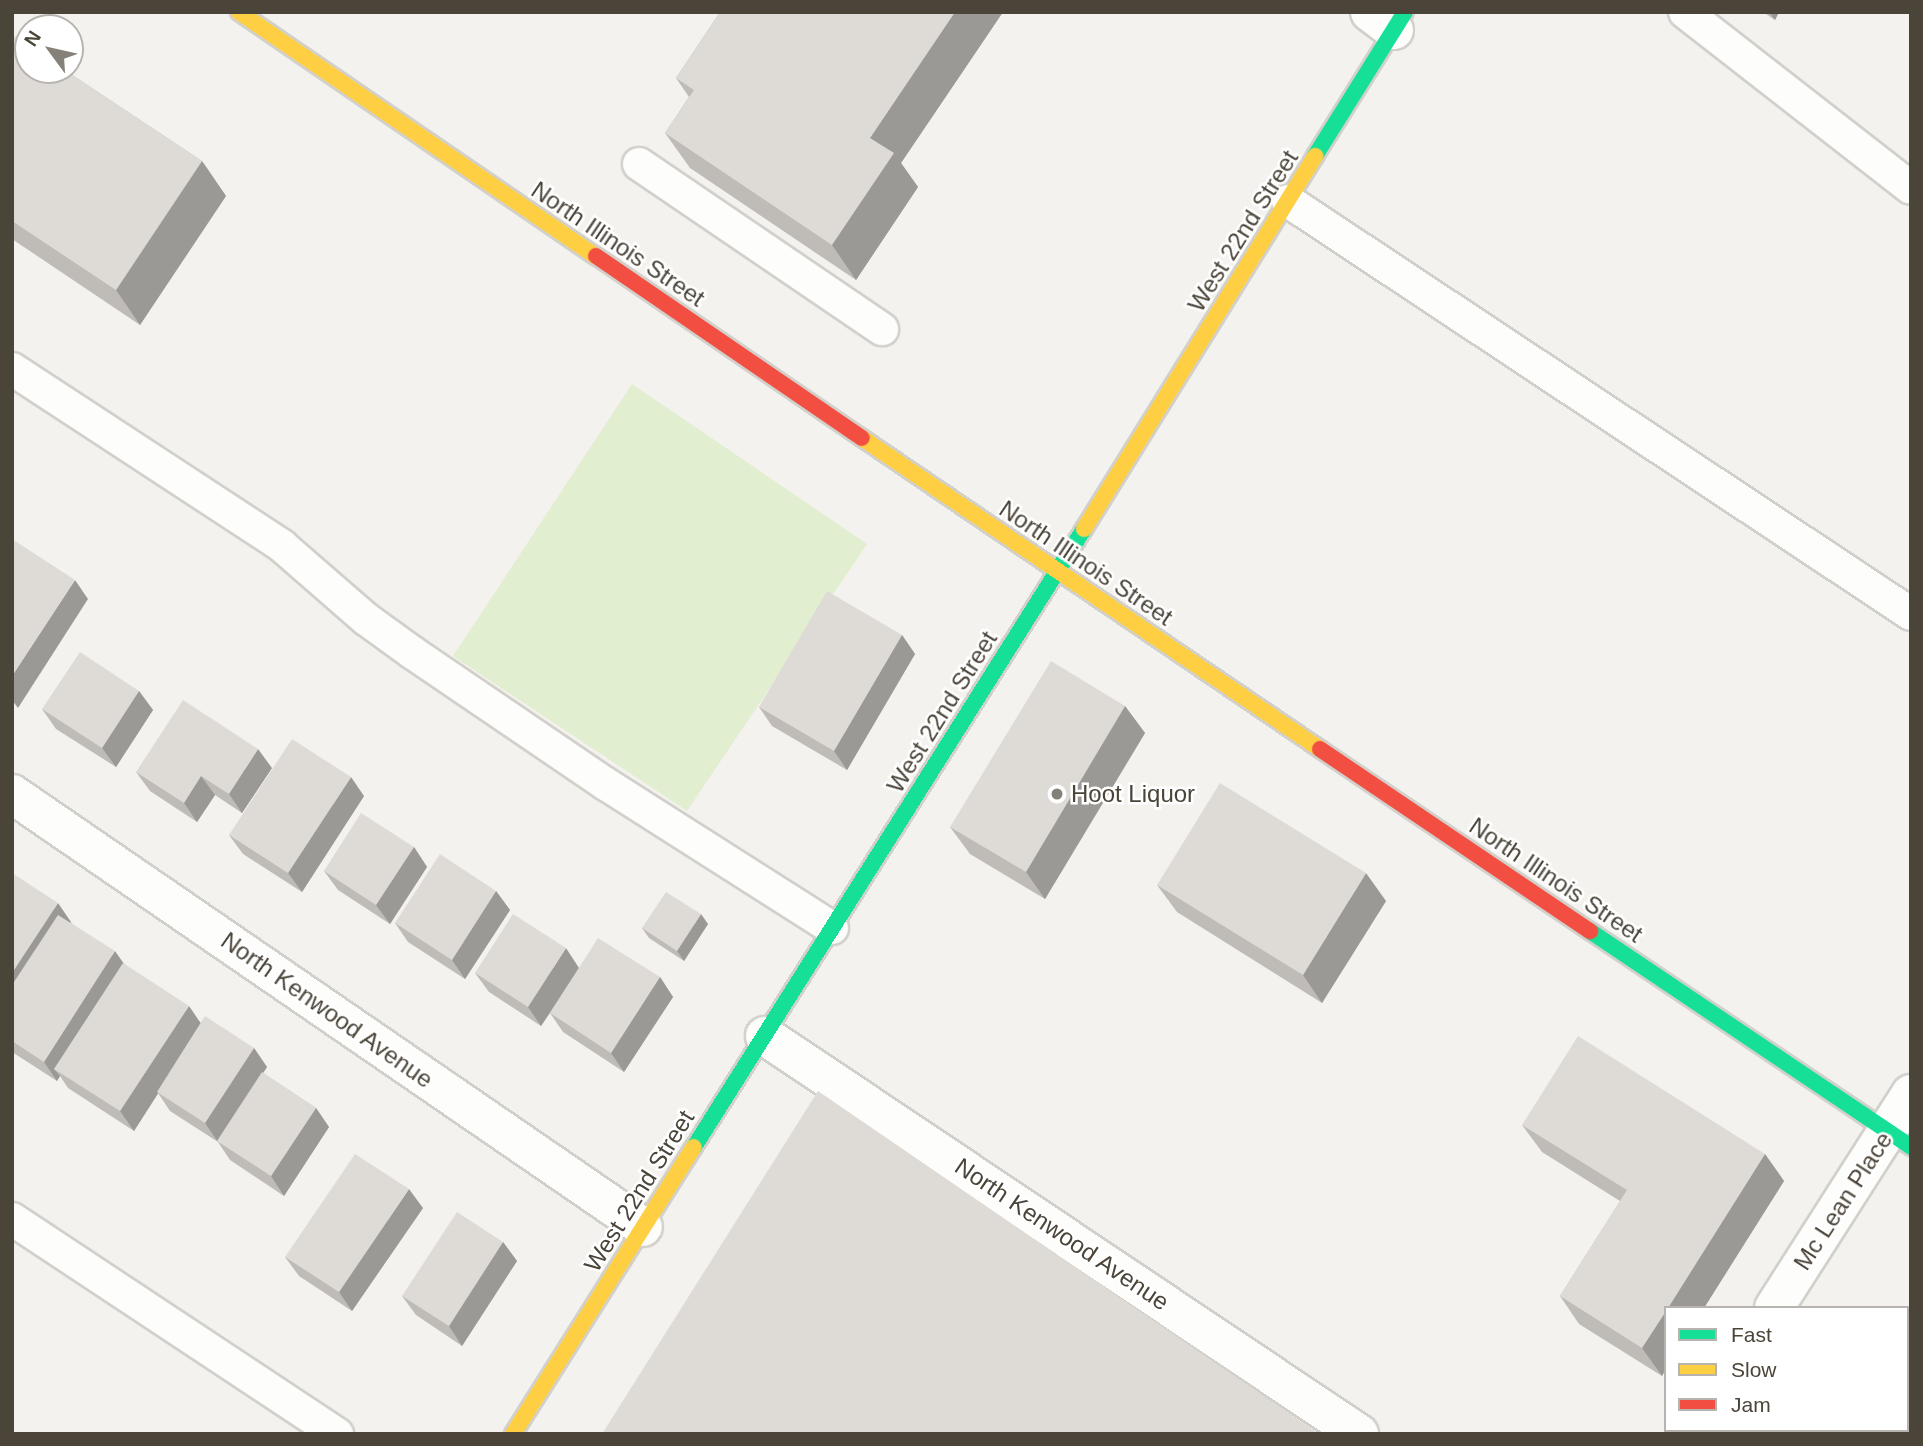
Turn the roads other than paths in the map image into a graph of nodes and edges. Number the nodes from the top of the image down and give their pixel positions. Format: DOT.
graph roads {
  1 [pos="239,12"];
  2 [pos="1685,12"];
  3 [pos="1390,18"];
  4 [pos="639,164"];
  5 [pos="1911,188"];
  6 [pos="1288,201"];
  7 [pos="882,329"];
  8 [pos="12,369"];
  9 [pos="1058,572"];
  10 [pos="1911,614"];
  11 [pos="12,794"];
  12 [pos="832,928"];
  13 [pos="765,1036"];
  14 [pos="1911,1094"];
  15 [pos="1899,1140"];
  16 [pos="12,1219"];
  17 [pos="643,1227"];
  18 [pos="1775,1306"];
  19 [pos="337,1434"];
  20 [pos="513,1434"];
  21 [pos="1359,1434"];
  1 -- 9 [label="main road, North Illinois Street"];
  2 -- 5 [label="lane"];
  3 -- 6 [label="main road, West 22nd Street"];
  4 -- 7 [label="lane"];
  6 -- 9 [label="main road, West 22nd Street"];
  6 -- 10 [label="lane"];
  8 -- 12 [label="lane"];
  9 -- 12 [label="main road, West 22nd Street"];
  9 -- 15 [label="main road, North Illinois Street"];
  11 -- 17 [label="street, North Kenwood Avenue"];
  12 -- 13 [label="main road, West 22nd Street"];
  13 -- 17 [label="main road, West 22nd Street"];
  13 -- 21 [label="street, North Kenwood Avenue"];
  14 -- 15 [label="street, Mc Lean Place"];
  15 -- 18 [label="street, Mc Lean Place"];
  16 -- 19 [label="lane"];
  17 -- 20 [label="main road, West 22nd Street"];
}
